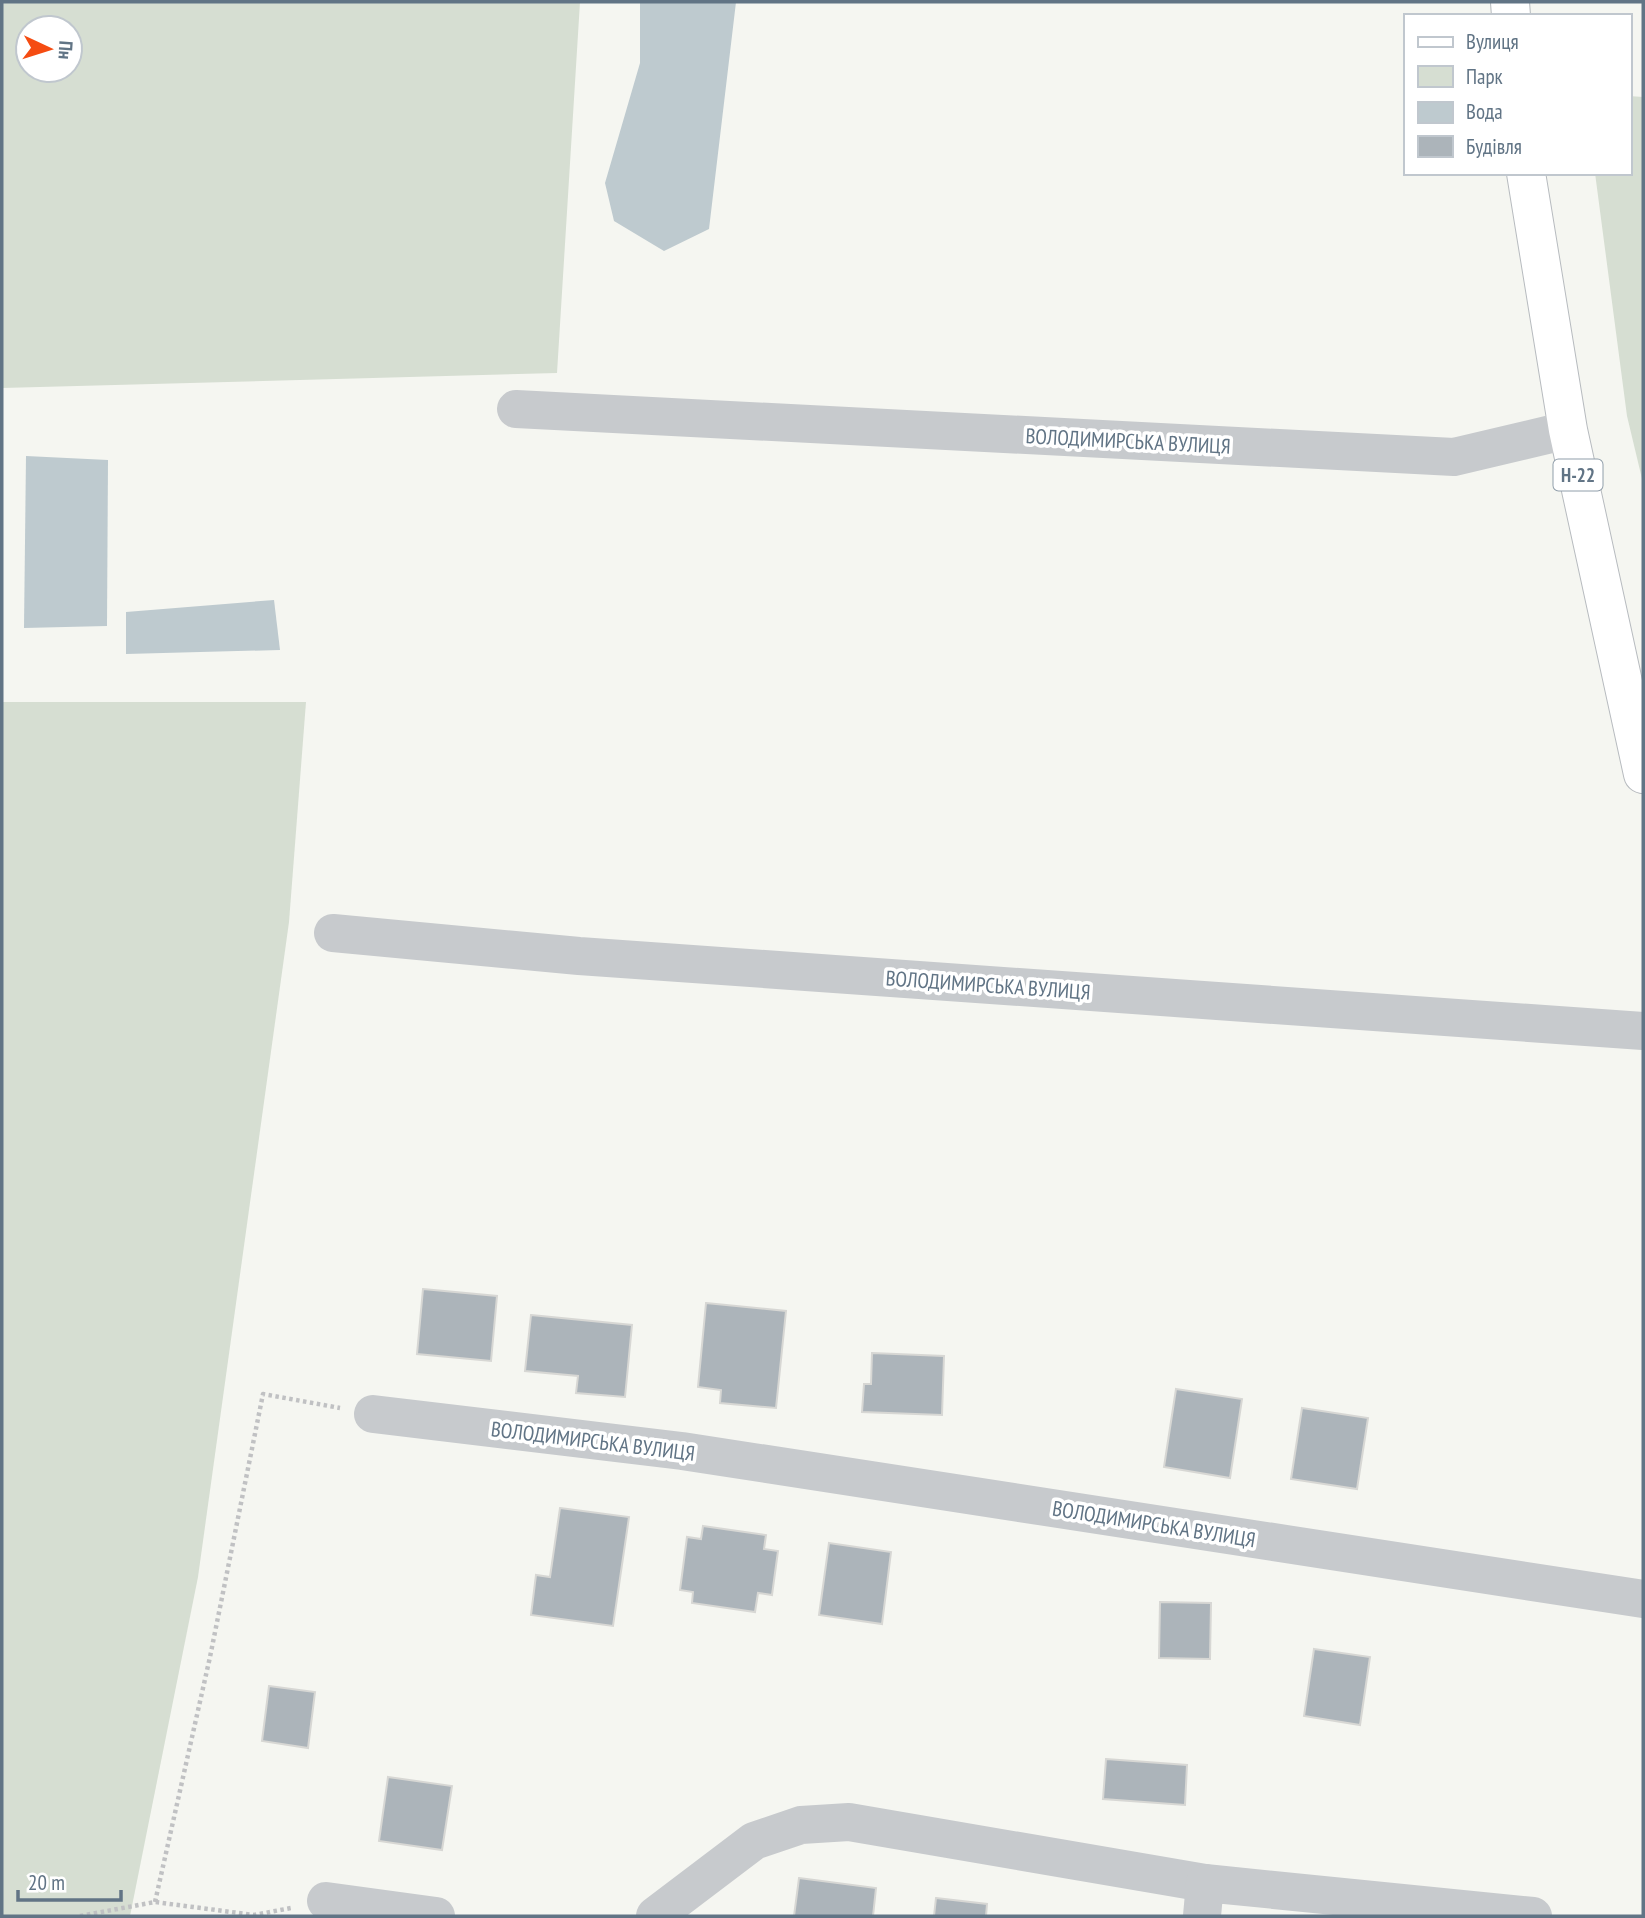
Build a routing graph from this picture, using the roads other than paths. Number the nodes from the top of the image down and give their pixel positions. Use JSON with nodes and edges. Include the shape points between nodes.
{"nodes":[{"id":1,"x":1526,"y":175,"type":"edge"},
{"id":2,"x":516,"y":409,"type":"dead end"},
{"id":3,"x":1568,"y":430,"type":"junction"},
{"id":4,"x":1643,"y":774,"type":"edge"},
{"id":5,"x":333,"y":933,"type":"dead end"},
{"id":6,"x":1643,"y":1031,"type":"edge"},
{"id":7,"x":373,"y":1414,"type":"road end"},
{"id":8,"x":1643,"y":1599,"type":"edge"},
{"id":9,"x":1204,"y":1899,"type":"edge"},
{"id":10,"x":326,"y":1901,"type":"road end"},
{"id":11,"x":436,"y":1916,"type":"edge"},
{"id":12,"x":655,"y":1916,"type":"edge"},
{"id":13,"x":1534,"y":1916,"type":"edge"}],
"edges":[{"from":1,"to":3,"type":"main road","number":"Н-22"},
{"from":2,"to":3,"type":"street","name":"ВОЛОДИМИРСЬКА ВУЛИЦЯ","via":[[1454,457]]},
{"from":3,"to":4,"type":"main road","number":"Н-22"},
{"from":5,"to":6,"type":"street","name":"ВОЛОДИМИРСЬКА ВУЛИЦЯ","via":[[579,956]]},
{"from":7,"to":8,"type":"street","name":"ВОЛОДИМИРСЬКА ВУЛИЦЯ","via":[[682,1451]]},
{"from":9,"to":12,"type":"street","via":[[849,1822],[801,1825],[754,1841]]},
{"from":9,"to":13,"type":"street"},
{"from":10,"to":11,"type":"street"}]}
